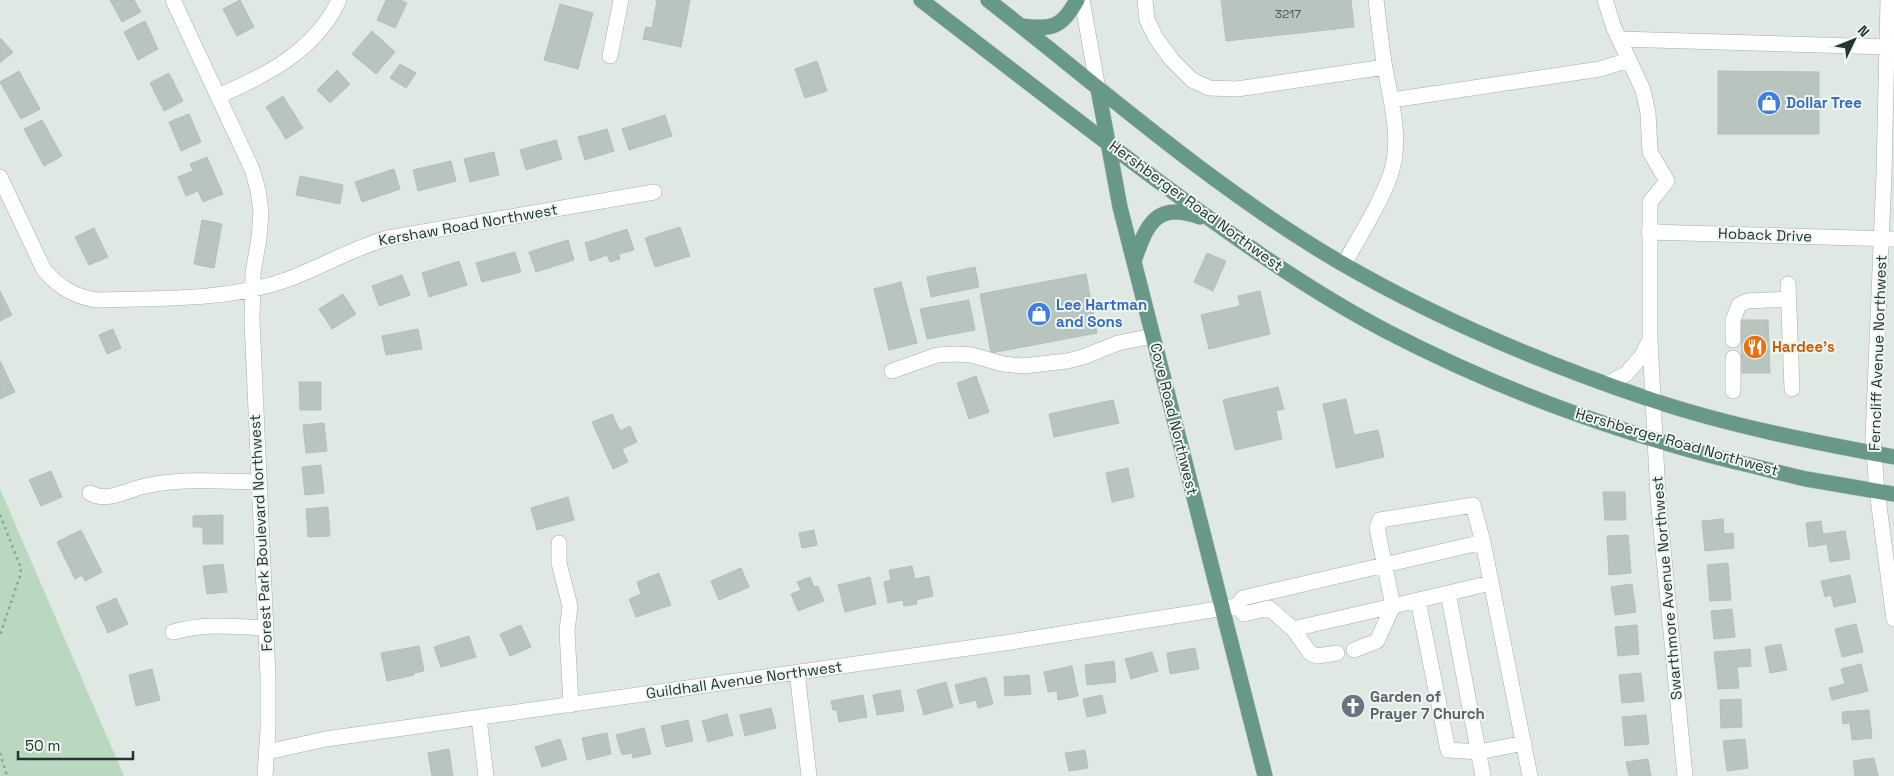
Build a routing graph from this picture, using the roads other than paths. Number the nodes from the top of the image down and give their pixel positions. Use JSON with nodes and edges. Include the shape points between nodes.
{"nodes":[{"id":1,"x":173,"y":0,"type":"edge"},
{"id":2,"x":339,"y":0,"type":"edge"},
{"id":3,"x":621,"y":0,"type":"edge"},
{"id":4,"x":921,"y":0,"type":"edge"},
{"id":5,"x":988,"y":0,"type":"edge"},
{"id":6,"x":1077,"y":0,"type":"edge"},
{"id":7,"x":1082,"y":0,"type":"edge"},
{"id":8,"x":1145,"y":0,"type":"edge"},
{"id":9,"x":1376,"y":0,"type":"edge"},
{"id":10,"x":1605,"y":0,"type":"edge"},
{"id":11,"x":1888,"y":0,"type":"edge"},
{"id":12,"x":1020,"y":25,"type":"junction"},
{"id":13,"x":1619,"y":39,"type":"junction"},
{"id":14,"x":1887,"y":47,"type":"junction"},
{"id":15,"x":610,"y":56,"type":"dead end"},
{"id":16,"x":1629,"y":60,"type":"junction"},
{"id":17,"x":1385,"y":67,"type":"junction"},
{"id":18,"x":1098,"y":89,"type":"junction"},
{"id":19,"x":218,"y":96,"type":"junction"},
{"id":20,"x":1392,"y":100,"type":"junction"},
{"id":21,"x":1108,"y":144,"type":"junction"},
{"id":22,"x":0,"y":177,"type":"edge"},
{"id":23,"x":654,"y":192,"type":"dead end"},
{"id":24,"x":1213,"y":222,"type":"junction"},
{"id":25,"x":1649,"y":232,"type":"junction"},
{"id":26,"x":1888,"y":239,"type":"edge"},
{"id":27,"x":1134,"y":261,"type":"junction"},
{"id":28,"x":1344,"y":264,"type":"junction"},
{"id":29,"x":1788,"y":284,"type":"dead end"},
{"id":30,"x":252,"y":289,"type":"junction"},
{"id":31,"x":1788,"y":300,"type":"junction"},
{"id":32,"x":1153,"y":336,"type":"junction"},
{"id":33,"x":1650,"y":340,"type":"junction"},
{"id":34,"x":1733,"y":340,"type":"dead end"},
{"id":35,"x":1733,"y":358,"type":"dead end"},
{"id":36,"x":892,"y":371,"type":"dead end"},
{"id":37,"x":1607,"y":384,"type":"junction"},
{"id":38,"x":1792,"y":389,"type":"dead end"},
{"id":39,"x":1733,"y":391,"type":"dead end"},
{"id":40,"x":1653,"y":401,"type":"junction"},
{"id":41,"x":1655,"y":440,"type":"junction"},
{"id":42,"x":1874,"y":454,"type":"junction"},
{"id":43,"x":1894,"y":457,"type":"edge"},
{"id":44,"x":259,"y":482,"type":"junction"},
{"id":45,"x":1877,"y":491,"type":"junction"},
{"id":46,"x":90,"y":493,"type":"dead end"},
{"id":47,"x":1894,"y":494,"type":"edge"},
{"id":48,"x":1483,"y":542,"type":"junction"},
{"id":49,"x":559,"y":543,"type":"dead end"},
{"id":50,"x":1385,"y":564,"type":"junction"},
{"id":51,"x":1492,"y":583,"type":"junction"},
{"id":52,"x":1448,"y":593,"type":"junction"},
{"id":53,"x":1418,"y":600,"type":"junction"},
{"id":54,"x":1393,"y":606,"type":"junction"},
{"id":55,"x":1229,"y":607,"type":"junction"},
{"id":56,"x":1894,"y":619,"type":"edge"},
{"id":57,"x":266,"y":628,"type":"junction"},
{"id":58,"x":1293,"y":628,"type":"junction"},
{"id":59,"x":173,"y":632,"type":"dead end"},
{"id":60,"x":1354,"y":650,"type":"dead end"},
{"id":61,"x":1336,"y":653,"type":"dead end"},
{"id":62,"x":796,"y":672,"type":"junction"},
{"id":63,"x":571,"y":705,"type":"junction"},
{"id":64,"x":479,"y":718,"type":"junction"},
{"id":65,"x":1524,"y":744,"type":"junction"},
{"id":66,"x":267,"y":752,"type":"junction"},
{"id":67,"x":1479,"y":752,"type":"junction"},
{"id":68,"x":266,"y":776,"type":"edge"},
{"id":69,"x":486,"y":776,"type":"edge"},
{"id":70,"x":809,"y":776,"type":"edge"},
{"id":71,"x":1265,"y":776,"type":"edge"},
{"id":72,"x":1483,"y":776,"type":"edge"},
{"id":73,"x":1530,"y":776,"type":"edge"},
{"id":74,"x":1685,"y":776,"type":"edge"}],
"edges":[{"from":1,"to":19,"type":"street","name":"Forest Park Boulevard Northwest"},
{"from":2,"to":19,"type":"street","via":[[322,27],[283,64]]},
{"from":3,"to":15,"type":"street"},
{"from":4,"to":21,"type":"main road","name":"Hershberger Road Northwest"},
{"from":5,"to":12,"type":"main road"},
{"from":6,"to":12,"type":"main road","via":[[1066,18],[1055,26]]},
{"from":7,"to":18,"type":"street","name":"Cove Road Northwest"},
{"from":8,"to":17,"type":"street","via":[[1147,20],[1156,38],[1192,80],[1209,88],[1236,89]]},
{"from":9,"to":17,"type":"street"},
{"from":10,"to":13,"type":"street"},
{"from":11,"to":14,"type":"street","name":"Ferncliff Avenue Northwest"},
{"from":12,"to":18,"type":"main road"},
{"from":13,"to":14,"type":"street"},
{"from":13,"to":16,"type":"street"},
{"from":14,"to":26,"type":"street","name":"Ferncliff Avenue Northwest"},
{"from":16,"to":20,"type":"street","via":[[1600,69]]},
{"from":16,"to":25,"type":"street","name":"Swarthmore Avenue Northwest","via":[[1643,90],[1650,152],[1667,181],[1650,202]]},
{"from":17,"to":20,"type":"street"},
{"from":18,"to":21,"type":"main road","name":"Cove Road Northwest"},
{"from":18,"to":28,"type":"main road","via":[[1203,170]]},
{"from":19,"to":30,"type":"street","name":"Forest Park Boulevard Northwest","via":[[252,169],[258,190],[261,212]]},
{"from":20,"to":28,"type":"street","via":[[1396,147],[1391,172]]},
{"from":21,"to":24,"type":"main road","name":"Hershberger Road Northwest"},
{"from":21,"to":27,"type":"main road","name":"Cove Road Northwest"},
{"from":22,"to":30,"type":"street","name":"Kershaw Road Northwest","via":[[44,270],[54,282],[81,298],[225,295]]},
{"from":23,"to":30,"type":"street","name":"Kershaw Road Northwest","via":[[388,238],[366,244],[289,279]]},
{"from":24,"to":27,"type":"main road","via":[[1188,213],[1165,213],[1149,224],[1143,233]]},
{"from":24,"to":41,"type":"main road","name":"Hershberger Road Northwest","via":[[1278,266],[1386,331],[1538,400]]},
{"from":25,"to":26,"type":"street","name":"Hoback Drive"},
{"from":25,"to":33,"type":"street","name":"Swarthmore Avenue Northwest"},
{"from":26,"to":42,"type":"street","name":"Ferncliff Avenue Northwest"},
{"from":27,"to":32,"type":"main road","name":"Cove Road Northwest"},
{"from":28,"to":37,"type":"main road","via":[[1479,335]]},
{"from":29,"to":31,"type":"street"},
{"from":30,"to":44,"type":"street","name":"Forest Park Boulevard Northwest"},
{"from":31,"to":34,"type":"street","via":[[1747,301],[1739,305],[1733,320]]},
{"from":31,"to":38,"type":"street"},
{"from":32,"to":36,"type":"street","via":[[1118,342],[1067,361],[1023,366],[972,356],[937,355]]},
{"from":32,"to":55,"type":"main road","name":"Cove Road Northwest"},
{"from":33,"to":37,"type":"street","via":[[1626,374]]},
{"from":33,"to":40,"type":"street","name":"Swarthmore Avenue Northwest"},
{"from":35,"to":39,"type":"street"},
{"from":37,"to":40,"type":"main road"},
{"from":40,"to":41,"type":"street","name":"Swarthmore Avenue Northwest"},
{"from":40,"to":42,"type":"main road"},
{"from":41,"to":45,"type":"main road","name":"Hershberger Road Northwest","via":[[1804,478]]},
{"from":41,"to":74,"type":"street","name":"Swarthmore Avenue Northwest"},
{"from":42,"to":43,"type":"main road"},
{"from":42,"to":45,"type":"street","name":"Ferncliff Avenue Northwest"},
{"from":44,"to":46,"type":"street","via":[[193,480],[132,488],[105,498]]},
{"from":44,"to":57,"type":"street","name":"Forest Park Boulevard Northwest"},
{"from":45,"to":47,"type":"main road","name":"Hershberger Road Northwest"},
{"from":45,"to":56,"type":"street","name":"Ferncliff Avenue Northwest"},
{"from":48,"to":50,"type":"street"},
{"from":48,"to":50,"type":"street","via":[[1473,505],[1380,520],[1377,528]]},
{"from":48,"to":51,"type":"street"},
{"from":49,"to":63,"type":"street","via":[[559,563],[570,606],[567,631]]},
{"from":50,"to":54,"type":"street"},
{"from":50,"to":55,"type":"street","via":[[1243,598]]},
{"from":51,"to":52,"type":"street"},
{"from":51,"to":65,"type":"street"},
{"from":52,"to":53,"type":"street"},
{"from":52,"to":67,"type":"street"},
{"from":53,"to":54,"type":"street"},
{"from":53,"to":67,"type":"street","via":[[1448,750]]},
{"from":54,"to":58,"type":"street"},
{"from":54,"to":60,"type":"street","via":[[1376,641]]},
{"from":55,"to":58,"type":"street","via":[[1244,614],[1269,608]]},
{"from":55,"to":62,"type":"street","name":"Guildhall Avenue Northwest","via":[[1140,623]]},
{"from":55,"to":71,"type":"main road","name":"Cove Road Northwest"},
{"from":57,"to":59,"type":"street","via":[[191,627]]},
{"from":57,"to":66,"type":"street","name":"Forest Park Boulevard Northwest"},
{"from":58,"to":61,"type":"street","via":[[1310,653],[1317,656]]},
{"from":62,"to":63,"type":"street","name":"Guildhall Avenue Northwest"},
{"from":62,"to":70,"type":"street"},
{"from":63,"to":64,"type":"street","name":"Guildhall Avenue Northwest"},
{"from":64,"to":66,"type":"street","name":"Guildhall Avenue Northwest","via":[[326,739]]},
{"from":64,"to":69,"type":"street"},
{"from":65,"to":67,"type":"street"},
{"from":65,"to":73,"type":"street"},
{"from":66,"to":68,"type":"street","name":"Forest Park Boulevard Northwest"},
{"from":67,"to":72,"type":"street"}]}
